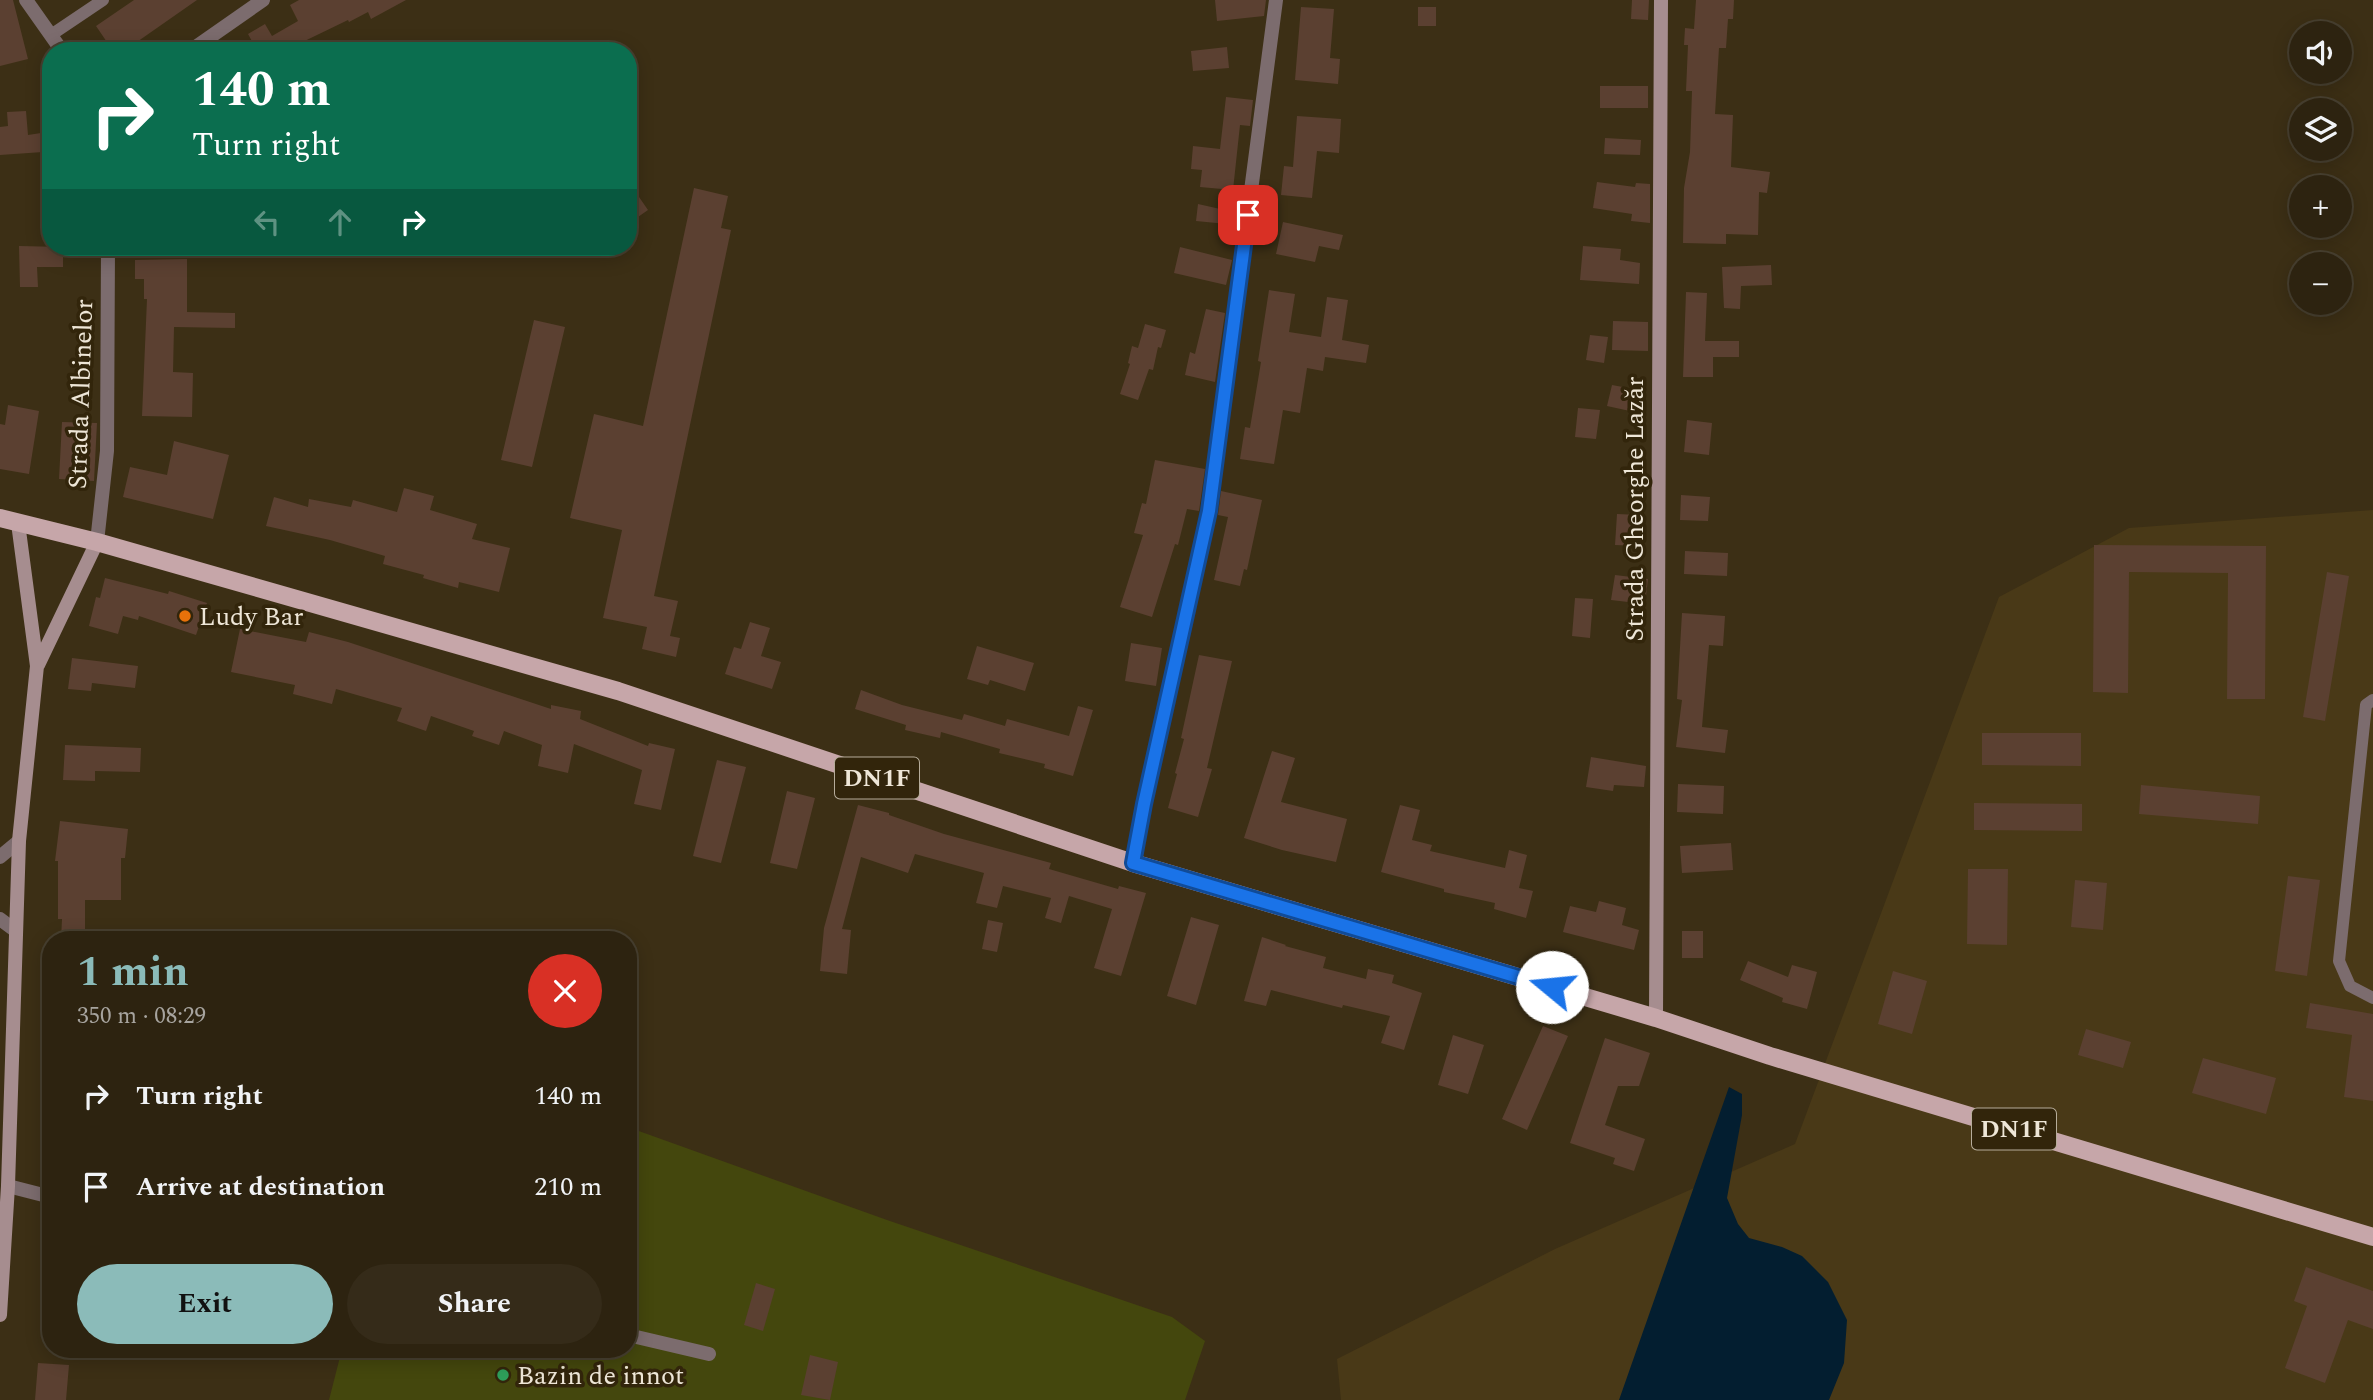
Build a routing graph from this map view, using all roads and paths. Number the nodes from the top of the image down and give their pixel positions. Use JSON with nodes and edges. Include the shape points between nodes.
{"nodes":[{"id":1,"x":26,"y":0,"type":"edge"},
{"id":2,"x":103,"y":0,"type":"edge"},
{"id":3,"x":263,"y":0,"type":"edge"},
{"id":4,"x":1276,"y":0,"type":"edge"},
{"id":5,"x":1661,"y":0,"type":"edge"},
{"id":6,"x":51,"y":35,"type":"junction"},
{"id":7,"x":56,"y":42,"type":"edge"},
{"id":8,"x":203,"y":42,"type":"edge"},
{"id":9,"x":108,"y":256,"type":"edge"},
{"id":10,"x":0,"y":519,"type":"edge"},
{"id":11,"x":18,"y":523,"type":"junction"},
{"id":12,"x":97,"y":542,"type":"junction"},
{"id":13,"x":37,"y":666,"type":"junction"},
{"id":14,"x":2373,"y":699,"type":"edge"},
{"id":15,"x":19,"y":841,"type":"junction"},
{"id":16,"x":0,"y":857,"type":"edge"},
{"id":17,"x":1133,"y":863,"type":"junction"},
{"id":18,"x":0,"y":919,"type":"edge"},
{"id":19,"x":16,"y":932,"type":"junction"},
{"id":20,"x":2373,"y":998,"type":"edge"},
{"id":21,"x":1656,"y":1018,"type":"junction"},
{"id":22,"x":8,"y":1186,"type":"junction"},
{"id":23,"x":42,"y":1195,"type":"edge"},
{"id":24,"x":2373,"y":1237,"type":"edge"},
{"id":25,"x":0,"y":1315,"type":"edge"},
{"id":26,"x":637,"y":1337,"type":"edge"},
{"id":27,"x":709,"y":1354,"type":"dead end"}],
"edges":[{"from":1,"to":6,"type":"street"},
{"from":2,"to":6,"type":"lane"},
{"from":3,"to":8,"type":"street"},
{"from":4,"to":17,"type":"street","via":[[1209,511]]},
{"from":5,"to":21,"type":"main road","name":"Strada Gheorghe Lazăr"},
{"from":6,"to":7,"type":"street"},
{"from":9,"to":12,"type":"street","name":"Strada Albinelor","via":[[107,450]]},
{"from":10,"to":11,"type":"main road","number":"DN1F"},
{"from":11,"to":12,"type":"main road","number":"DN1F"},
{"from":11,"to":13,"type":"main road"},
{"from":12,"to":13,"type":"main road"},
{"from":12,"to":17,"type":"main road","number":"DN1F","via":[[618,691]]},
{"from":13,"to":15,"type":"main road"},
{"from":14,"to":20,"type":"lane","via":[[2366,705],[2339,961],[2350,986]]},
{"from":15,"to":16,"type":"street"},
{"from":15,"to":19,"type":"main road"},
{"from":17,"to":21,"type":"main road","number":"DN1F"},
{"from":18,"to":19,"type":"street"},
{"from":19,"to":22,"type":"main road"},
{"from":21,"to":24,"type":"main road","number":"DN1F"},
{"from":22,"to":23,"type":"street"},
{"from":22,"to":25,"type":"main road"},
{"from":26,"to":27,"type":"street"}]}
